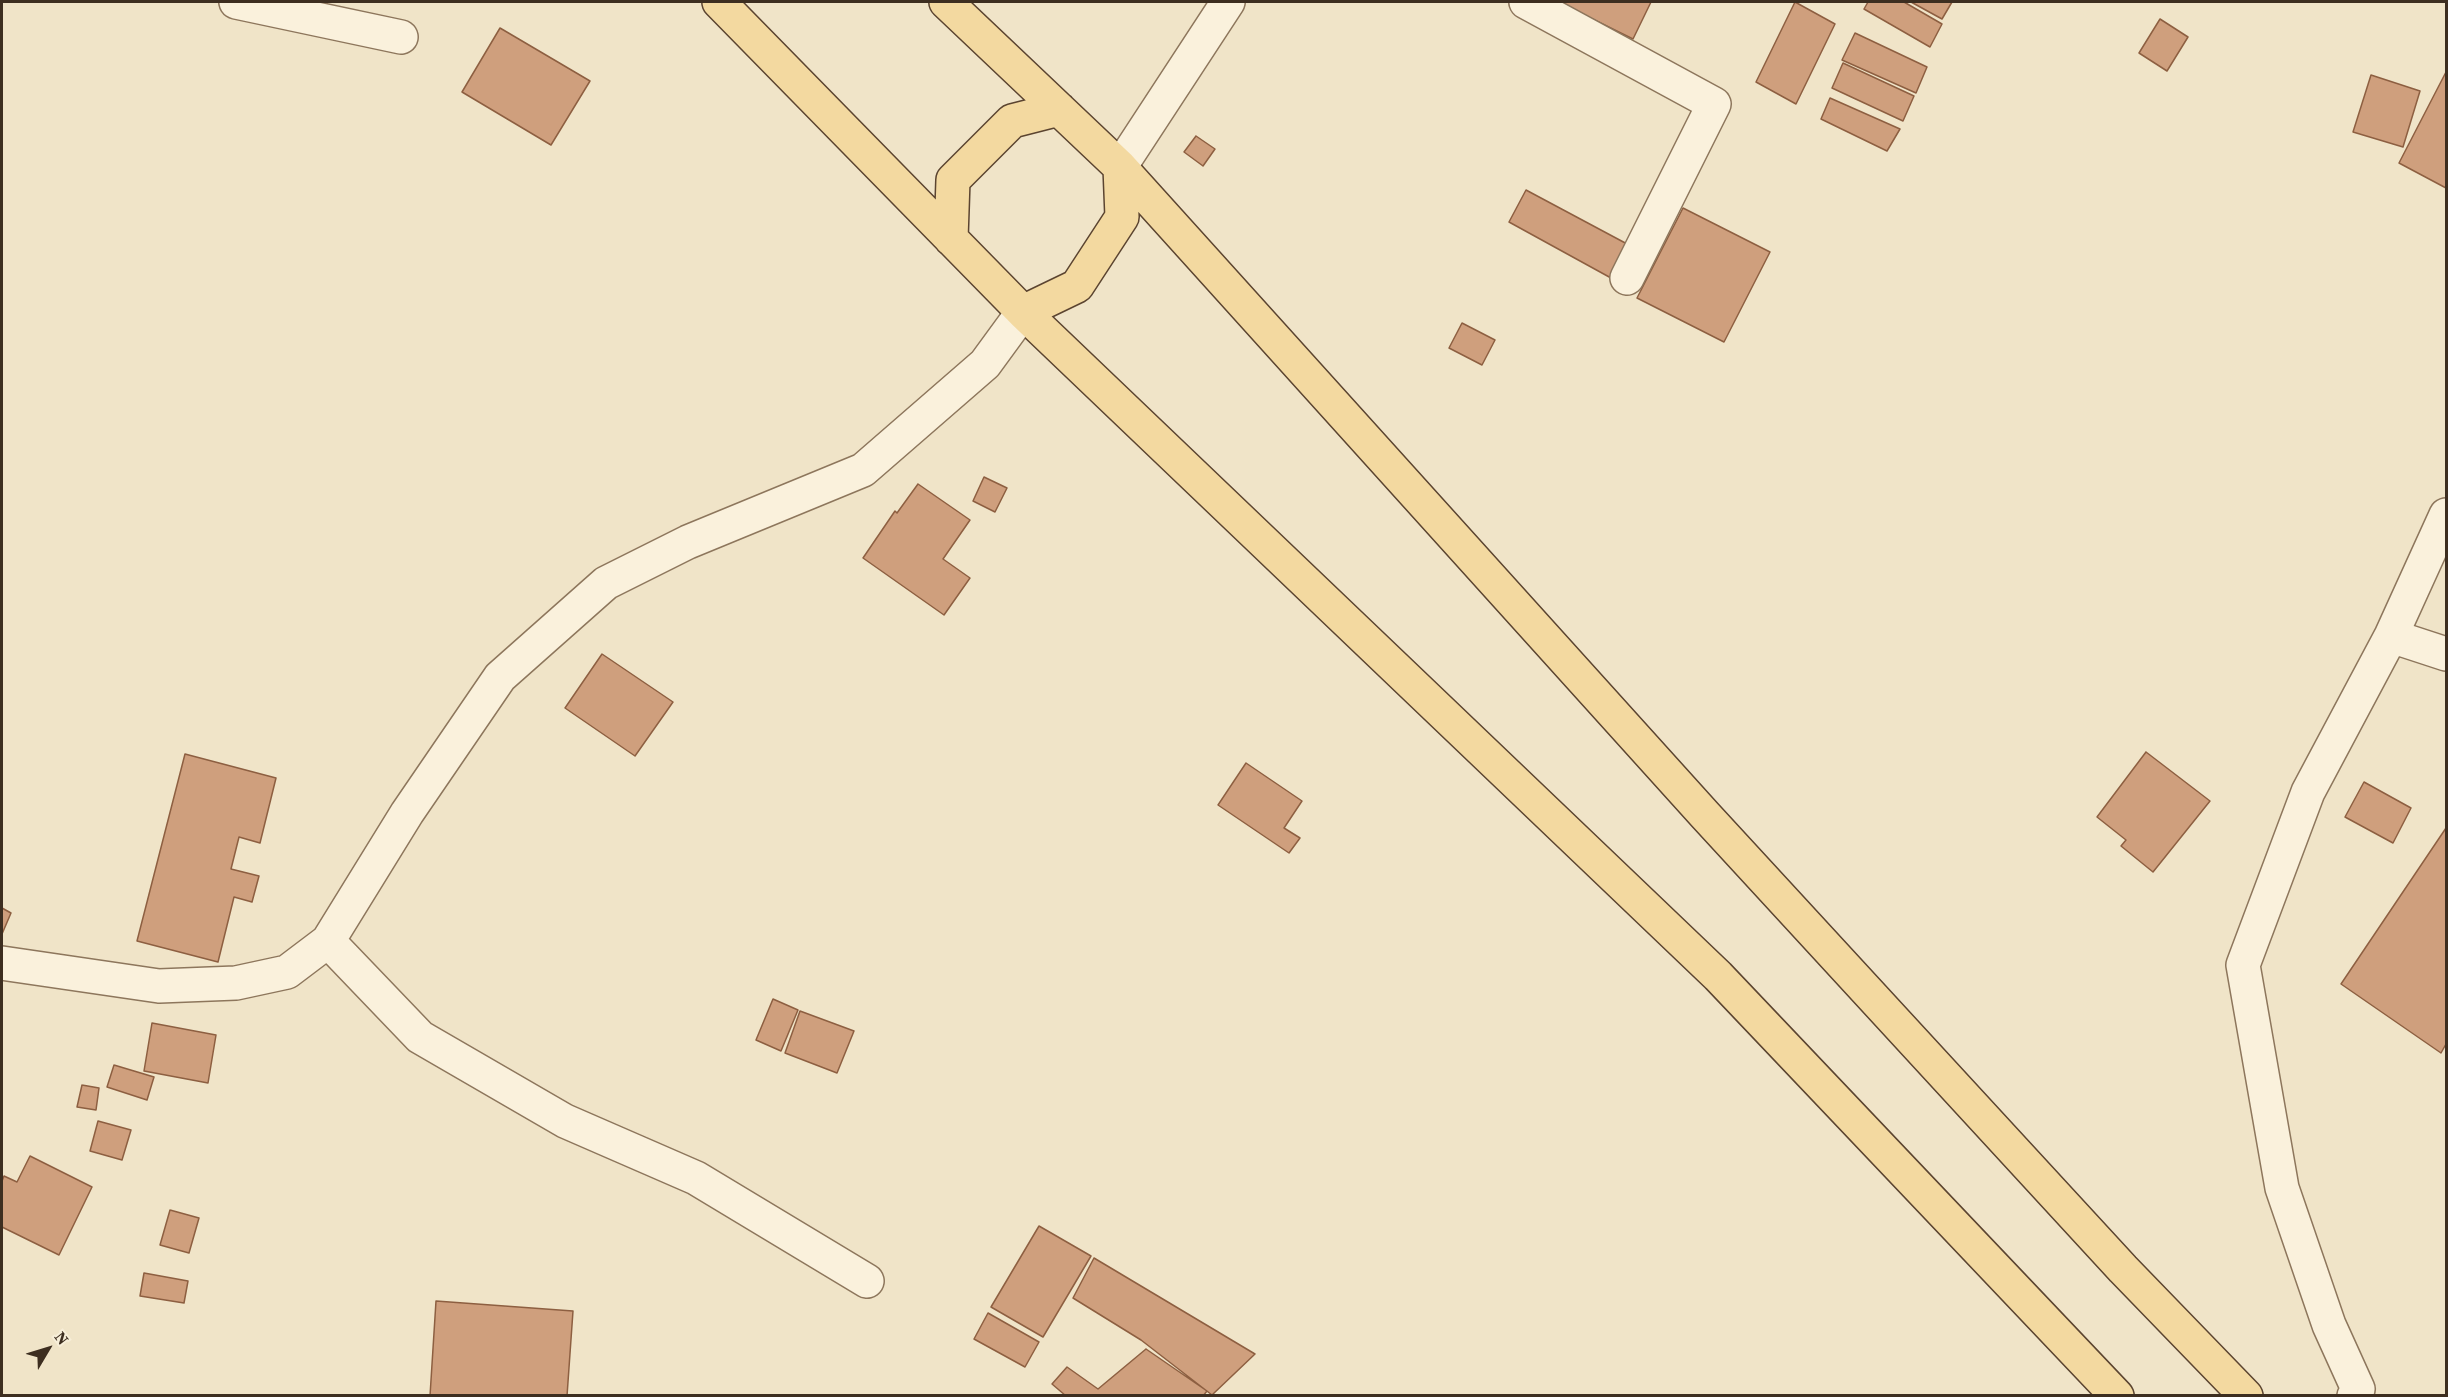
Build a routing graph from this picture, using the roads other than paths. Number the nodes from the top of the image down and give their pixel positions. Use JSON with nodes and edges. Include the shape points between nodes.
{"nodes":[{"id":1,"x":236,"y":2,"type":"edge"},
{"id":2,"x":719,"y":2,"type":"edge"},
{"id":3,"x":946,"y":2,"type":"edge"},
{"id":4,"x":1228,"y":2,"type":"edge"},
{"id":5,"x":1526,"y":2,"type":"edge"},
{"id":6,"x":401,"y":37,"type":"dead end"},
{"id":7,"x":1059,"y":109,"type":"junction"},
{"id":8,"x":1120,"y":167,"type":"junction"},
{"id":9,"x":951,"y":239,"type":"junction"},
{"id":10,"x":1627,"y":278,"type":"dead end"},
{"id":11,"x":1023,"y":312,"type":"junction"},
{"id":12,"x":2446,"y":514,"type":"edge"},
{"id":13,"x":2391,"y":636,"type":"junction"},
{"id":14,"x":2446,"y":654,"type":"edge"},
{"id":15,"x":328,"y":941,"type":"junction"},
{"id":16,"x":2,"y":963,"type":"edge"},
{"id":17,"x":867,"y":1281,"type":"dead end"},
{"id":18,"x":2362,"y":1393,"type":"edge"},
{"id":19,"x":2117,"y":1395,"type":"edge"},
{"id":20,"x":2246,"y":1395,"type":"edge"}],
"edges":[{"from":1,"to":6,"type":"street"},
{"from":2,"to":9,"type":"main road"},
{"from":3,"to":7,"type":"main road"},
{"from":4,"to":8,"type":"street"},
{"from":5,"to":10,"type":"street","via":[[1714,104]]},
{"from":7,"to":8,"type":"main road"},
{"from":7,"to":9,"type":"main road","via":[[1012,121],[953,180]]},
{"from":8,"to":11,"type":"main road","via":[[1122,217],[1077,286]]},
{"from":8,"to":20,"type":"main road","via":[[1721,832],[2122,1269]]},
{"from":9,"to":11,"type":"main road"},
{"from":11,"to":15,"type":"street","via":[[985,364],[863,470],[688,542],[606,583],[500,677],[407,813]]},
{"from":11,"to":19,"type":"main road","via":[[1718,976]]},
{"from":12,"to":13,"type":"street"},
{"from":13,"to":14,"type":"street"},
{"from":13,"to":18,"type":"street","via":[[2308,792],[2243,966],[2282,1188],[2329,1325]]},
{"from":15,"to":16,"type":"street","via":[[287,972],[236,983],[159,986]]},
{"from":15,"to":17,"type":"street","via":[[420,1036],[565,1121],[696,1178]]}]}
